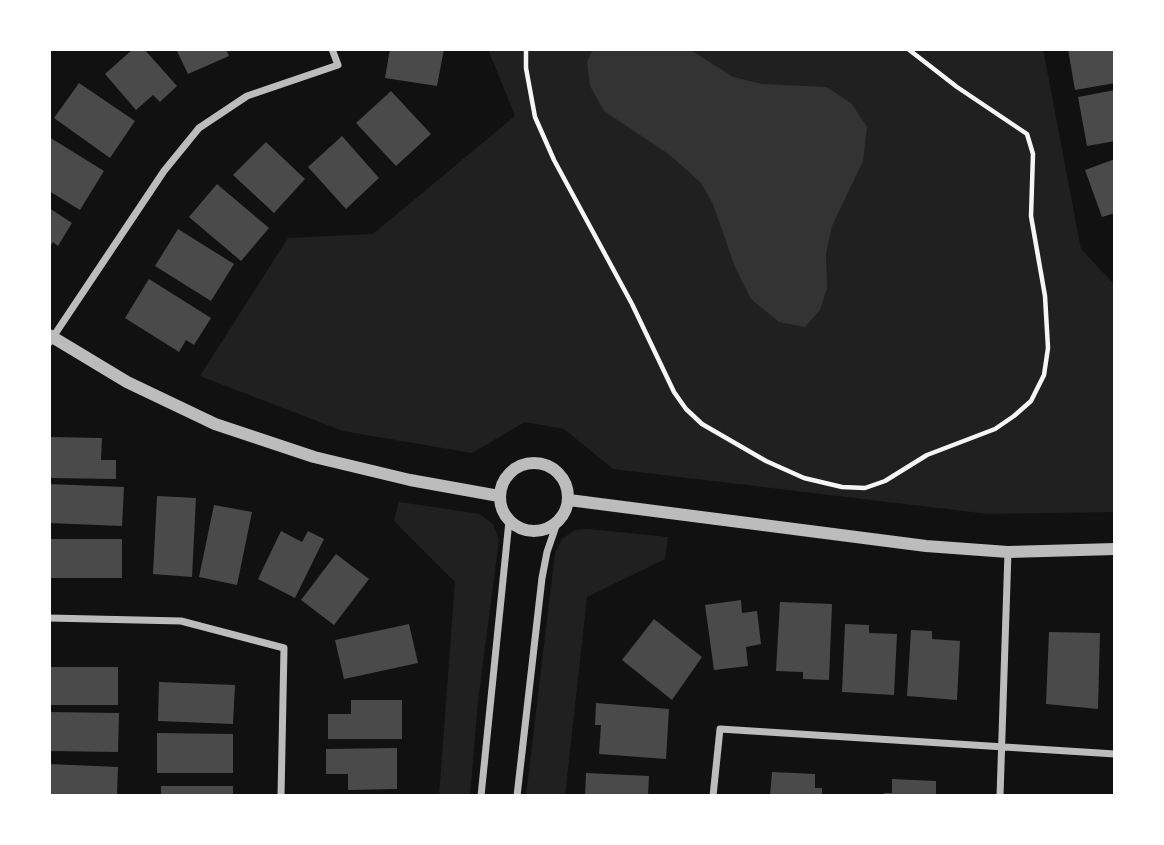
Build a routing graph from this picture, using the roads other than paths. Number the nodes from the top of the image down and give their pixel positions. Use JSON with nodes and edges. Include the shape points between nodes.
{"nodes":[{"id":1,"x":332,"y":49,"type":"edge"},
{"id":2,"x":50,"y":339,"type":"edge"},
{"id":3,"x":499,"y":496,"type":"junction"},
{"id":4,"x":569,"y":499,"type":"junction"},
{"id":5,"x":509,"y":521,"type":"junction"},
{"id":6,"x":557,"y":523,"type":"junction"},
{"id":7,"x":1115,"y":549,"type":"edge"},
{"id":8,"x":1008,"y":552,"type":"junction"},
{"id":9,"x":49,"y":618,"type":"edge"},
{"id":10,"x":1002,"y":748,"type":"junction"},
{"id":11,"x":1115,"y":754,"type":"edge"},
{"id":12,"x":281,"y":796,"type":"edge"},
{"id":13,"x":481,"y":796,"type":"edge"},
{"id":14,"x":517,"y":796,"type":"edge"},
{"id":15,"x":713,"y":796,"type":"edge"},
{"id":16,"x":1000,"y":796,"type":"edge"}],
"edges":[{"from":1,"to":2,"type":"street","via":[[338,65],[247,96],[199,128],[164,171]]},
{"from":2,"to":3,"type":"street","via":[[215,424],[313,457]]},
{"from":3,"to":4,"type":"street","via":[[507,475],[536,463],[556,471]]},
{"from":3,"to":5,"type":"street"},
{"from":4,"to":6,"type":"street"},
{"from":4,"to":8,"type":"street","via":[[926,546]]},
{"from":5,"to":6,"type":"street","via":[[527,531]]},
{"from":5,"to":13,"type":"street"},
{"from":6,"to":14,"type":"street","via":[[542,578]]},
{"from":7,"to":8,"type":"street"},
{"from":8,"to":10,"type":"street"},
{"from":9,"to":12,"type":"street","via":[[181,621],[284,648]]},
{"from":10,"to":11,"type":"street"},
{"from":10,"to":15,"type":"street","via":[[720,729]]},
{"from":10,"to":16,"type":"street"}]}
